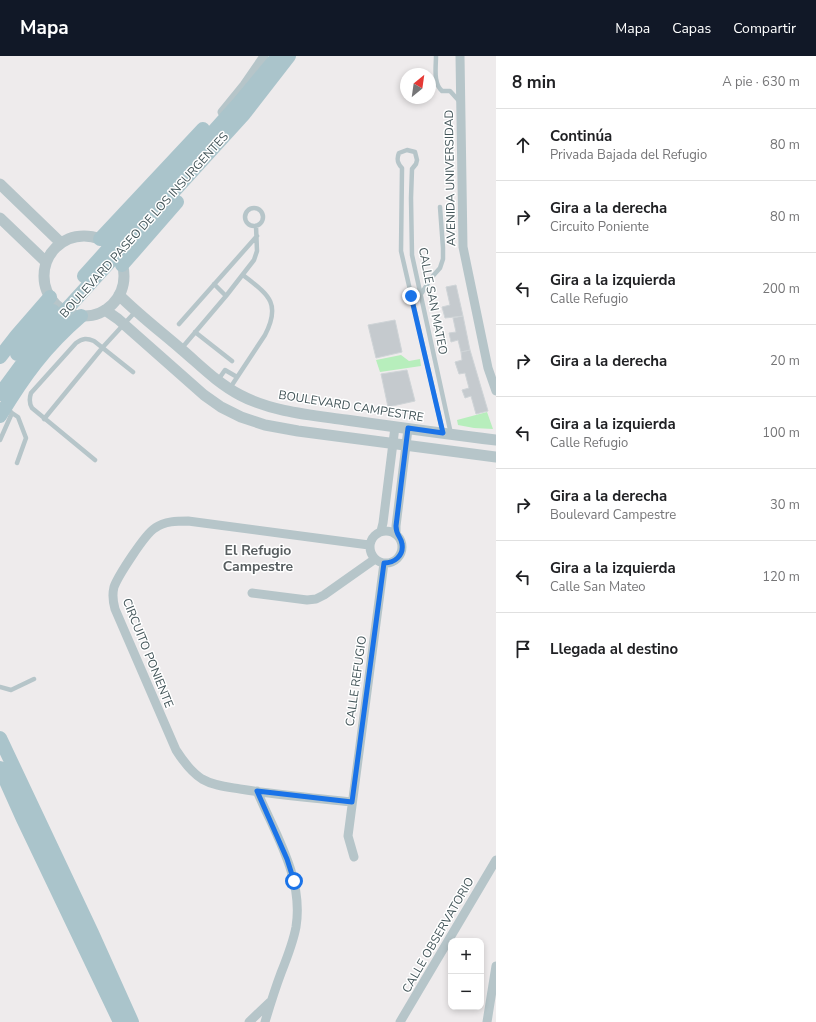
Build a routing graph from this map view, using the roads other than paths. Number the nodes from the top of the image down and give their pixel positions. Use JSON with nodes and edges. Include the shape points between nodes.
{"nodes":[{"id":1,"x":264,"y":56,"type":"edge"},
{"id":2,"x":278,"y":56,"type":"edge"},
{"id":3,"x":289,"y":56,"type":"edge"},
{"id":4,"x":436,"y":56,"type":"edge"},
{"id":5,"x":460,"y":56,"type":"edge"},
{"id":6,"x":460,"y":102,"type":"junction"},
{"id":7,"x":242,"y":108,"type":"junction"},
{"id":8,"x":222,"y":112,"type":"junction"},
{"id":9,"x":402,"y":168,"type":"junction"},
{"id":10,"x":412,"y":169,"type":"junction"},
{"id":11,"x":0,"y":184,"type":"edge"},
{"id":12,"x":440,"y":207,"type":"dead end"},
{"id":13,"x":0,"y":218,"type":"edge"},
{"id":14,"x":256,"y":226,"type":"dead end"},
{"id":15,"x":256,"y":236,"type":"junction"},
{"id":16,"x":61,"y":243,"type":"junction"},
{"id":17,"x":112,"y":251,"type":"junction"},
{"id":18,"x":46,"y":262,"type":"junction"},
{"id":19,"x":243,"y":275,"type":"junction"},
{"id":20,"x":214,"y":284,"type":"junction"},
{"id":21,"x":420,"y":294,"type":"junction"},
{"id":22,"x":119,"y":295,"type":"junction"},
{"id":23,"x":226,"y":296,"type":"junction"},
{"id":24,"x":411,"y":296,"type":"junction"},
{"id":25,"x":57,"y":305,"type":"junction"},
{"id":26,"x":105,"y":310,"type":"junction"},
{"id":27,"x":136,"y":311,"type":"junction"},
{"id":28,"x":80,"y":316,"type":"junction"},
{"id":29,"x":179,"y":324,"type":"dead end"},
{"id":30,"x":124,"y":325,"type":"junction"},
{"id":31,"x":195,"y":332,"type":"junction"},
{"id":32,"x":103,"y":347,"type":"junction"},
{"id":33,"x":181,"y":348,"type":"junction"},
{"id":34,"x":0,"y":357,"type":"edge"},
{"id":35,"x":434,"y":357,"type":"junction"},
{"id":36,"x":425,"y":359,"type":"junction"},
{"id":37,"x":232,"y":361,"type":"dead end"},
{"id":38,"x":133,"y":372,"type":"dead end"},
{"id":39,"x":0,"y":377,"type":"edge"},
{"id":40,"x":237,"y":377,"type":"junction"},
{"id":41,"x":217,"y":381,"type":"junction"},
{"id":42,"x":229,"y":389,"type":"junction"},
{"id":43,"x":496,"y":391,"type":"edge"},
{"id":44,"x":4,"y":408,"type":"edge"},
{"id":45,"x":44,"y":419,"type":"junction"},
{"id":46,"x":395,"y":427,"type":"junction"},
{"id":47,"x":408,"y":428,"type":"junction"},
{"id":48,"x":447,"y":434,"type":"junction"},
{"id":49,"x":0,"y":440,"type":"edge"},
{"id":50,"x":496,"y":440,"type":"edge"},
{"id":51,"x":393,"y":444,"type":"junction"},
{"id":52,"x":406,"y":446,"type":"junction"},
{"id":53,"x":496,"y":458,"type":"edge"},
{"id":54,"x":95,"y":460,"type":"dead end"},
{"id":55,"x":17,"y":463,"type":"dead end"},
{"id":56,"x":381,"y":531,"type":"junction"},
{"id":57,"x":396,"y":533,"type":"junction"},
{"id":58,"x":369,"y":545,"type":"junction"},
{"id":59,"x":380,"y":561,"type":"junction"},
{"id":60,"x":252,"y":593,"type":"dead end"},
{"id":61,"x":34,"y":679,"type":"dead end"},
{"id":62,"x":0,"y":687,"type":"edge"},
{"id":63,"x":0,"y":738,"type":"edge"},
{"id":64,"x":0,"y":768,"type":"edge"},
{"id":65,"x":0,"y":789,"type":"edge"},
{"id":66,"x":257,"y":791,"type":"junction"},
{"id":67,"x":352,"y":802,"type":"junction"},
{"id":68,"x":354,"y":857,"type":"dead end"},
{"id":69,"x":496,"y":860,"type":"edge"},
{"id":70,"x":496,"y":966,"type":"edge"},
{"id":71,"x":494,"y":991,"type":"edge"},
{"id":72,"x":271,"y":1001,"type":"junction"},
{"id":73,"x":110,"y":1022,"type":"edge"},
{"id":74,"x":120,"y":1022,"type":"edge"},
{"id":75,"x":132,"y":1022,"type":"edge"},
{"id":76,"x":249,"y":1022,"type":"edge"},
{"id":77,"x":265,"y":1022,"type":"edge"},
{"id":78,"x":400,"y":1022,"type":"edge"},
{"id":79,"x":487,"y":1022,"type":"edge"}],
"edges":[{"from":1,"to":8,"type":"street"},
{"from":2,"to":7,"type":"main road","name":"BOULEVARD PASEO DE LOS INSURGENTES"},
{"from":3,"to":7,"type":"main road","name":"BOULEVARD PASEO DE LOS INSURGENTES"},
{"from":4,"to":6,"type":"lane","via":[[438,87],[442,91],[450,91]]},
{"from":5,"to":6,"type":"street","name":"AVENIDA UNIVERSIDAD"},
{"from":6,"to":43,"type":"street","name":"AVENIDA UNIVERSIDAD","via":[[463,247],[488,368]]},
{"from":7,"to":8,"type":"main road"},
{"from":7,"to":17,"type":"main road","name":"BOULEVARD PASEO DE LOS INSURGENTES"},
{"from":7,"to":17,"type":"main road","via":[[240,125],[227,144]]},
{"from":8,"to":17,"type":"main road","via":[[205,127]]},
{"from":9,"to":10,"type":"lane"},
{"from":9,"to":10,"type":"lane","name":"CALLE SAN MATEO","via":[[398,156],[407,150],[417,156]]},
{"from":9,"to":24,"type":"lane","name":"CALLE SAN MATEO","via":[[402,251]]},
{"from":10,"to":21,"type":"lane","name":"CALLE SAN MATEO","via":[[411,243]]},
{"from":11,"to":16,"type":"street"},
{"from":12,"to":21,"type":"lane","via":[[443,259],[440,268]]},
{"from":13,"to":18,"type":"street"},
{"from":14,"to":15,"type":"lane"},
{"from":15,"to":19,"type":"lane","via":[[256,255]]},
{"from":15,"to":20,"type":"lane"},
{"from":16,"to":17,"type":"street","via":[[87,236]]},
{"from":16,"to":18,"type":"street","via":[[52,251]]},
{"from":17,"to":22,"type":"street","via":[[124,283]]},
{"from":17,"to":25,"type":"main road","name":"BOULEVARD PASEO DE LOS INSURGENTES"},
{"from":18,"to":25,"type":"street","via":[[44,280]]},
{"from":19,"to":23,"type":"lane"},
{"from":19,"to":40,"type":"lane","via":[[268,297],[273,314],[265,335]]},
{"from":20,"to":23,"type":"lane"},
{"from":20,"to":29,"type":"lane"},
{"from":21,"to":24,"type":"lane"},
{"from":21,"to":35,"type":"lane","name":"CALLE SAN MATEO"},
{"from":22,"to":26,"type":"street"},
{"from":22,"to":27,"type":"street","name":"BOULEVARD CAMPESTRE"},
{"from":23,"to":31,"type":"lane"},
{"from":24,"to":36,"type":"lane","name":"CALLE SAN MATEO"},
{"from":25,"to":28,"type":"street"},
{"from":25,"to":34,"type":"main road","via":[[24,326]]},
{"from":25,"to":39,"type":"main road","name":"BOULEVARD PASEO DE LOS INSURGENTES"},
{"from":25,"to":44,"type":"main road","name":"BOULEVARD PASEO DE LOS INSURGENTES"},
{"from":26,"to":28,"type":"street","via":[[93,315]]},
{"from":26,"to":30,"type":"street"},
{"from":27,"to":30,"type":"lane"},
{"from":27,"to":33,"type":"street","name":"BOULEVARD CAMPESTRE"},
{"from":28,"to":44,"type":"main road","via":[[50,344]]},
{"from":30,"to":32,"type":"lane"},
{"from":30,"to":51,"type":"street","via":[[204,395],[241,417],[265,425],[298,431]]},
{"from":31,"to":33,"type":"lane"},
{"from":31,"to":37,"type":"lane"},
{"from":32,"to":38,"type":"lane"},
{"from":32,"to":45,"type":"lane"},
{"from":32,"to":45,"type":"lane","via":[[88,338],[81,339],[31,393],[29,404]]},
{"from":33,"to":41,"type":"street","name":"BOULEVARD CAMPESTRE"},
{"from":35,"to":36,"type":"lane"},
{"from":35,"to":48,"type":"lane","name":"CALLE SAN MATEO"},
{"from":36,"to":48,"type":"lane","name":"CALLE SAN MATEO"},
{"from":40,"to":41,"type":"lane","via":[[225,370]]},
{"from":40,"to":42,"type":"lane"},
{"from":41,"to":42,"type":"street","name":"BOULEVARD CAMPESTRE"},
{"from":42,"to":46,"type":"street","name":"BOULEVARD CAMPESTRE","via":[[252,400],[281,409]]},
{"from":44,"to":49,"type":"lane"},
{"from":44,"to":55,"type":"lane","via":[[18,417],[26,438]]},
{"from":45,"to":54,"type":"lane"},
{"from":46,"to":47,"type":"street","name":"BOULEVARD CAMPESTRE"},
{"from":46,"to":51,"type":"street"},
{"from":47,"to":48,"type":"street","name":"BOULEVARD CAMPESTRE"},
{"from":47,"to":52,"type":"street"},
{"from":48,"to":50,"type":"street","name":"BOULEVARD CAMPESTRE"},
{"from":51,"to":52,"type":"street"},
{"from":51,"to":56,"type":"street"},
{"from":52,"to":53,"type":"street"},
{"from":52,"to":57,"type":"street"},
{"from":56,"to":57,"type":"street","via":[[389,530]]},
{"from":56,"to":58,"type":"street","via":[[373,536]]},
{"from":57,"to":59,"type":"street","via":[[402,544],[400,556],[390,563]]},
{"from":58,"to":59,"type":"street","via":[[372,555]]},
{"from":58,"to":66,"type":"street","name":"CIRCUITO PONIENTE","via":[[172,521],[154,528],[114,587],[112,599],[115,609],[183,761],[203,780]]},
{"from":59,"to":60,"type":"street","via":[[316,599]]},
{"from":59,"to":67,"type":"street","name":"CALLE REFUGIO"},
{"from":61,"to":62,"type":"lane","via":[[11,690]]},
{"from":63,"to":75,"type":"main road"},
{"from":64,"to":74,"type":"main road"},
{"from":65,"to":73,"type":"main road"},
{"from":66,"to":67,"type":"street","name":"CIRCUITO PONIENTE"},
{"from":66,"to":72,"type":"street","via":[[287,859],[296,899],[296,928]]},
{"from":67,"to":68,"type":"street","name":"CALLE REFUGIO","via":[[348,836]]},
{"from":69,"to":78,"type":"street","name":"CALLE OBSERVATORIO"},
{"from":70,"to":71,"type":"street"},
{"from":71,"to":79,"type":"street"},
{"from":72,"to":76,"type":"street"},
{"from":72,"to":77,"type":"street"}]}
